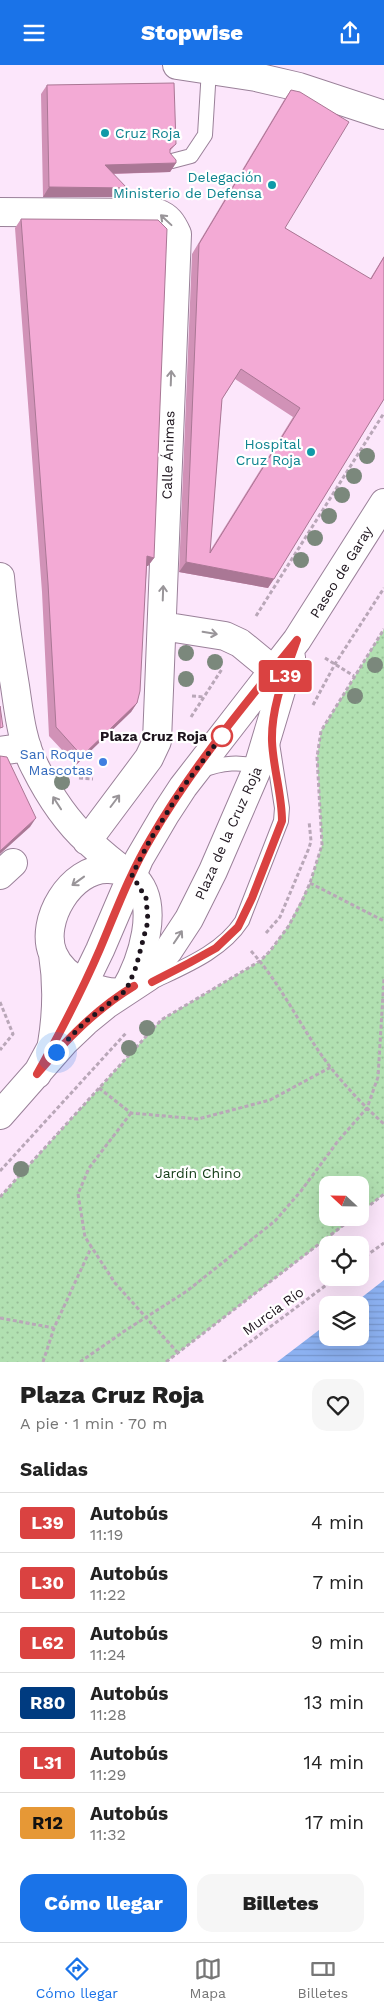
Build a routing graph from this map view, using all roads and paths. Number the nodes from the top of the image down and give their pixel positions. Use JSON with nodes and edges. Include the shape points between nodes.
{"nodes":[{"id":1,"x":177,"y":65,"type":"edge"},
{"id":2,"x":209,"y":69,"type":"junction"},
{"id":3,"x":384,"y":115,"type":"edge"},
{"id":4,"x":172,"y":161,"type":"edge"},
{"id":5,"x":0,"y":212,"type":"edge"},
{"id":6,"x":384,"y":413,"type":"edge"},
{"id":7,"x":384,"y":503,"type":"edge"},
{"id":8,"x":0,"y":577,"type":"edge"},
{"id":9,"x":162,"y":626,"type":"junction"},
{"id":10,"x":384,"y":629,"type":"edge"},
{"id":11,"x":297,"y":640,"type":"junction"},
{"id":12,"x":240,"y":643,"type":"junction"},
{"id":13,"x":273,"y":670,"type":"junction"},
{"id":14,"x":159,"y":694,"type":"junction"},
{"id":15,"x":274,"y":715,"type":"junction"},
{"id":16,"x":28,"y":747,"type":"junction"},
{"id":17,"x":0,"y":751,"type":"edge"},
{"id":18,"x":258,"y":767,"type":"junction"},
{"id":19,"x":95,"y":779,"type":"dead end"},
{"id":20,"x":188,"y":780,"type":"junction"},
{"id":21,"x":278,"y":786,"type":"junction"},
{"id":22,"x":48,"y":789,"type":"junction"},
{"id":23,"x":88,"y":841,"type":"junction"},
{"id":24,"x":128,"y":873,"type":"junction"},
{"id":25,"x":310,"y":883,"type":"junction"},
{"id":26,"x":384,"y":921,"type":"edge"},
{"id":27,"x":53,"y":954,"type":"junction"},
{"id":28,"x":260,"y":961,"type":"junction"},
{"id":29,"x":384,"y":978,"type":"edge"},
{"id":30,"x":84,"y":983,"type":"junction"},
{"id":31,"x":129,"y":989,"type":"junction"},
{"id":32,"x":0,"y":1002,"type":"edge"},
{"id":33,"x":51,"y":1049,"type":"junction"},
{"id":34,"x":0,"y":1050,"type":"edge"},
{"id":35,"x":331,"y":1067,"type":"junction"},
{"id":36,"x":37,"y":1074,"type":"junction"},
{"id":37,"x":99,"y":1088,"type":"junction"},
{"id":38,"x":367,"y":1108,"type":"junction"},
{"id":39,"x":131,"y":1113,"type":"junction"},
{"id":40,"x":0,"y":1115,"type":"edge"},
{"id":41,"x":384,"y":1124,"type":"edge"},
{"id":42,"x":384,"y":1194,"type":"edge"},
{"id":43,"x":0,"y":1197,"type":"edge"},
{"id":44,"x":369,"y":1206,"type":"edge"},
{"id":45,"x":342,"y":1226,"type":"edge"},
{"id":46,"x":384,"y":1243,"type":"edge"},
{"id":47,"x":91,"y":1247,"type":"junction"},
{"id":48,"x":369,"y":1254,"type":"edge"},
{"id":49,"x":325,"y":1286,"type":"edge"},
{"id":50,"x":147,"y":1317,"type":"junction"},
{"id":51,"x":0,"y":1318,"type":"edge"},
{"id":52,"x":54,"y":1328,"type":"junction"},
{"id":53,"x":178,"y":1353,"type":"junction"},
{"id":54,"x":43,"y":1362,"type":"edge"},
{"id":55,"x":80,"y":1362,"type":"edge"},
{"id":56,"x":166,"y":1362,"type":"edge"},
{"id":57,"x":223,"y":1362,"type":"edge"}],
"edges":[{"from":1,"to":2,"type":"street"},
{"from":2,"to":3,"type":"street","via":[[299,87]]},
{"from":2,"to":4,"type":"lane","via":[[205,135],[192,156]]},
{"from":9,"to":5,"type":"street","name":"Calle Ánimas","one_way":true,"via":[[176,234],[172,223],[165,216],[151,212]]},
{"from":6,"to":12,"type":"path"},
{"from":7,"to":11,"type":"street","name":"Paseo de Garay"},
{"from":8,"to":16,"type":"street","name":"Plaza de la Cruz Roja","via":[[20,720]]},
{"from":9,"to":12,"type":"street","one_way":true,"via":[[225,636]]},
{"from":9,"to":14,"type":"street","name":"Calle Ánimas"},
{"from":10,"to":25,"type":"path","via":[[321,731],[317,757],[322,845]]},
{"from":11,"to":13,"type":"street"},
{"from":11,"to":15,"type":"street","name":"Plaza de la Cruz Roja"},
{"from":12,"to":13,"type":"street"},
{"from":12,"to":14,"type":"path","via":[[204,697]]},
{"from":13,"to":20,"type":"street"},
{"from":23,"to":14,"type":"street","name":"Calle Ánimas","one_way":true,"via":[[152,753],[157,741]]},
{"from":15,"to":18,"type":"street","name":"Plaza de la Cruz Roja"},
{"from":15,"to":21,"type":"lane","via":[[272,741]]},
{"from":16,"to":17,"type":"street"},
{"from":16,"to":22,"type":"street","name":"Plaza de la Cruz Roja","via":[[34,766]]},
{"from":18,"to":20,"type":"lane","via":[[218,765],[198,772]]},
{"from":18,"to":21,"type":"lane","via":[[274,777]]},
{"from":31,"to":18,"type":"street","name":"Plaza de la Cruz Roja","one_way":true,"via":[[148,977],[190,919]]},
{"from":19,"to":22,"type":"path","via":[[62,777]]},
{"from":20,"to":24,"type":"street"},
{"from":21,"to":31,"type":"lane","via":[[282,808],[280,829],[238,927],[216,948],[152,982]]},
{"from":23,"to":22,"type":"street","name":"Plaza de la Cruz Roja","one_way":true,"via":[[73,826]]},
{"from":23,"to":24,"type":"street","name":"Plaza de la Cruz Roja"},
{"from":24,"to":27,"type":"street","one_way":true,"via":[[108,869],[93,873],[80,878],[66,891],[51,929]]},
{"from":24,"to":30,"type":"street"},
{"from":24,"to":31,"type":"street","name":"Plaza de la Cruz Roja","via":[[146,898],[148,921]]},
{"from":25,"to":26,"type":"path"},
{"from":25,"to":28,"type":"path","via":[[288,927]]},
{"from":27,"to":30,"type":"street","via":[[62,969]]},
{"from":27,"to":33,"type":"street","via":[[57,1007]]},
{"from":28,"to":35,"type":"path"},
{"from":28,"to":37,"type":"path","via":[[161,1020]]},
{"from":29,"to":38,"type":"path","via":[[378,1077]]},
{"from":30,"to":31,"type":"street","via":[[105,992]]},
{"from":30,"to":33,"type":"street"},
{"from":31,"to":36,"type":"street","name":"Plaza de la Cruz Roja","via":[[85,1022]]},
{"from":32,"to":34,"type":"path","via":[[13,1034]]},
{"from":33,"to":36,"type":"street"},
{"from":35,"to":38,"type":"path"},
{"from":35,"to":39,"type":"path","via":[[270,1100],[198,1119]]},
{"from":36,"to":40,"type":"street"},
{"from":37,"to":39,"type":"path"},
{"from":37,"to":43,"type":"path"},
{"from":38,"to":41,"type":"path"},
{"from":38,"to":50,"type":"path","via":[[275,1221],[187,1291]]},
{"from":39,"to":47,"type":"path","via":[[89,1169],[78,1194],[84,1237]]},
{"from":42,"to":44,"type":"path"},
{"from":45,"to":53,"type":"path"},
{"from":46,"to":48,"type":"path"},
{"from":47,"to":50,"type":"path","via":[[115,1283]]},
{"from":47,"to":52,"type":"path"},
{"from":49,"to":57,"type":"path","name":"Murcia Río"},
{"from":50,"to":53,"type":"path"},
{"from":50,"to":55,"type":"path"},
{"from":51,"to":52,"type":"path"},
{"from":52,"to":54,"type":"path"},
{"from":53,"to":56,"type":"path"}]}
